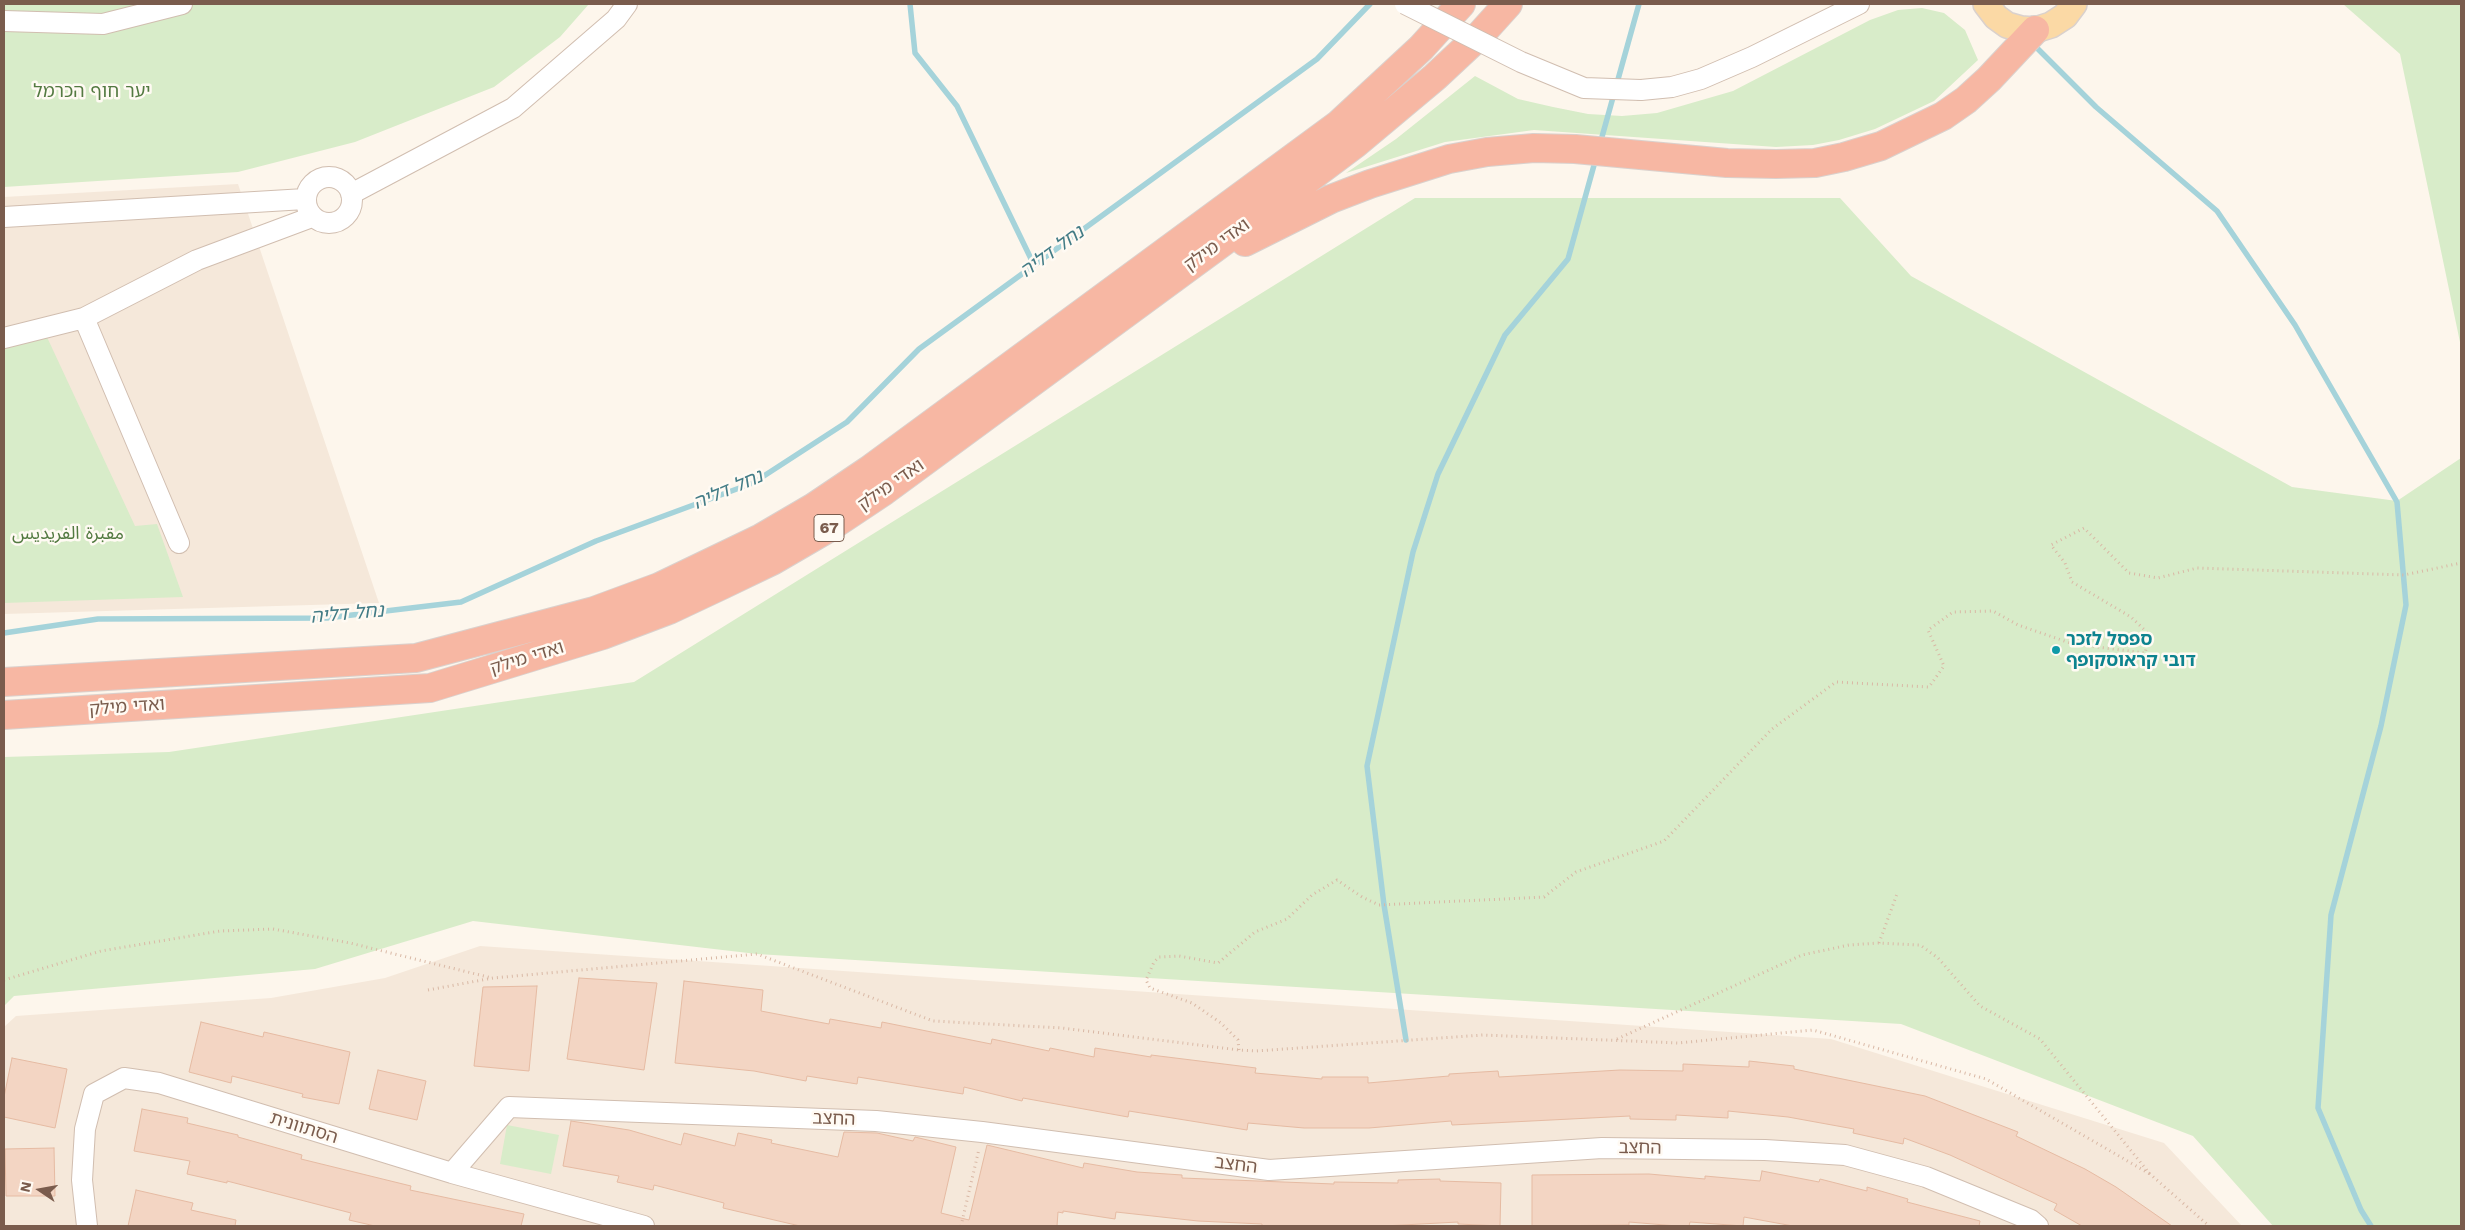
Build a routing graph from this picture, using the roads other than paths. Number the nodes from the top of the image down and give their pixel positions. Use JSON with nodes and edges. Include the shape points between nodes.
{"nodes":[{"id":1,"x":182,"y":4,"type":"edge"},
{"id":2,"x":627,"y":4,"type":"edge"},
{"id":3,"x":1405,"y":4,"type":"edge"},
{"id":4,"x":1461,"y":4,"type":"edge"},
{"id":5,"x":1508,"y":4,"type":"edge"},
{"id":6,"x":1859,"y":4,"type":"edge"},
{"id":7,"x":1985,"y":4,"type":"edge"},
{"id":8,"x":2074,"y":4,"type":"edge"},
{"id":9,"x":4,"y":21,"type":"edge"},
{"id":10,"x":2035,"y":30,"type":"junction"},
{"id":11,"x":351,"y":194,"type":"junction"},
{"id":12,"x":309,"y":208,"type":"junction"},
{"id":13,"x":4,"y":217,"type":"edge"},
{"id":14,"x":84,"y":318,"type":"junction"},
{"id":15,"x":1111,"y":323,"type":"junction"},
{"id":16,"x":4,"y":338,"type":"edge"},
{"id":17,"x":179,"y":543,"type":"dead end"},
{"id":18,"x":4,"y":682,"type":"edge"},
{"id":19,"x":4,"y":716,"type":"edge"},
{"id":20,"x":452,"y":1173,"type":"junction"},
{"id":21,"x":87,"y":1226,"type":"edge"},
{"id":22,"x":644,"y":1226,"type":"edge"},
{"id":23,"x":2038,"y":1226,"type":"edge"}],
"edges":[{"from":1,"to":9,"type":"street","via":[[102,24]]},
{"from":2,"to":11,"type":"street","via":[[616,19],[513,108]]},
{"from":3,"to":6,"type":"street","bridge":true,"via":[[1521,62],[1584,88],[1641,90],[1672,87],[1701,79]]},
{"from":4,"to":18,"type":"highway","name":"ואדי מילק","number":"67","via":[[1421,48],[1339,124],[869,470],[761,538],[659,587],[594,611],[416,658]]},
{"from":5,"to":15,"type":"highway","name":"ואדי מילק","number":"67","via":[[1435,78],[1355,144]]},
{"from":7,"to":10,"type":"main road","via":[[2007,25]]},
{"from":8,"to":10,"type":"main road","via":[[2065,16]]},
{"from":10,"to":15,"type":"highway","via":[[1966,100],[1944,116],[1881,146],[1815,162],[1776,164],[1534,148],[1450,159],[1370,184],[1292,217]]},
{"from":11,"to":12,"type":"street","via":[[350,209],[340,220],[326,223]]},
{"from":11,"to":12,"type":"street","via":[[337,178],[323,177],[311,185]]},
{"from":12,"to":13,"type":"street"},
{"from":12,"to":14,"type":"street"},
{"from":14,"to":16,"type":"street"},
{"from":14,"to":17,"type":"street"},
{"from":15,"to":19,"type":"highway","name":"ואדי מילק","number":"67","via":[[884,491],[827,529],[772,561],[669,610],[603,635],[430,688]]},
{"from":20,"to":21,"type":"street","name":"הסתוונית","via":[[159,1083],[124,1078],[94,1094],[85,1129],[82,1180]]},
{"from":20,"to":22,"type":"street","name":"הסתוונית"},
{"from":20,"to":23,"type":"street","name":"החצב","via":[[509,1107],[876,1121],[1269,1170],[1602,1148],[1766,1150],[1845,1155],[1926,1177],[2031,1220]]}]}
